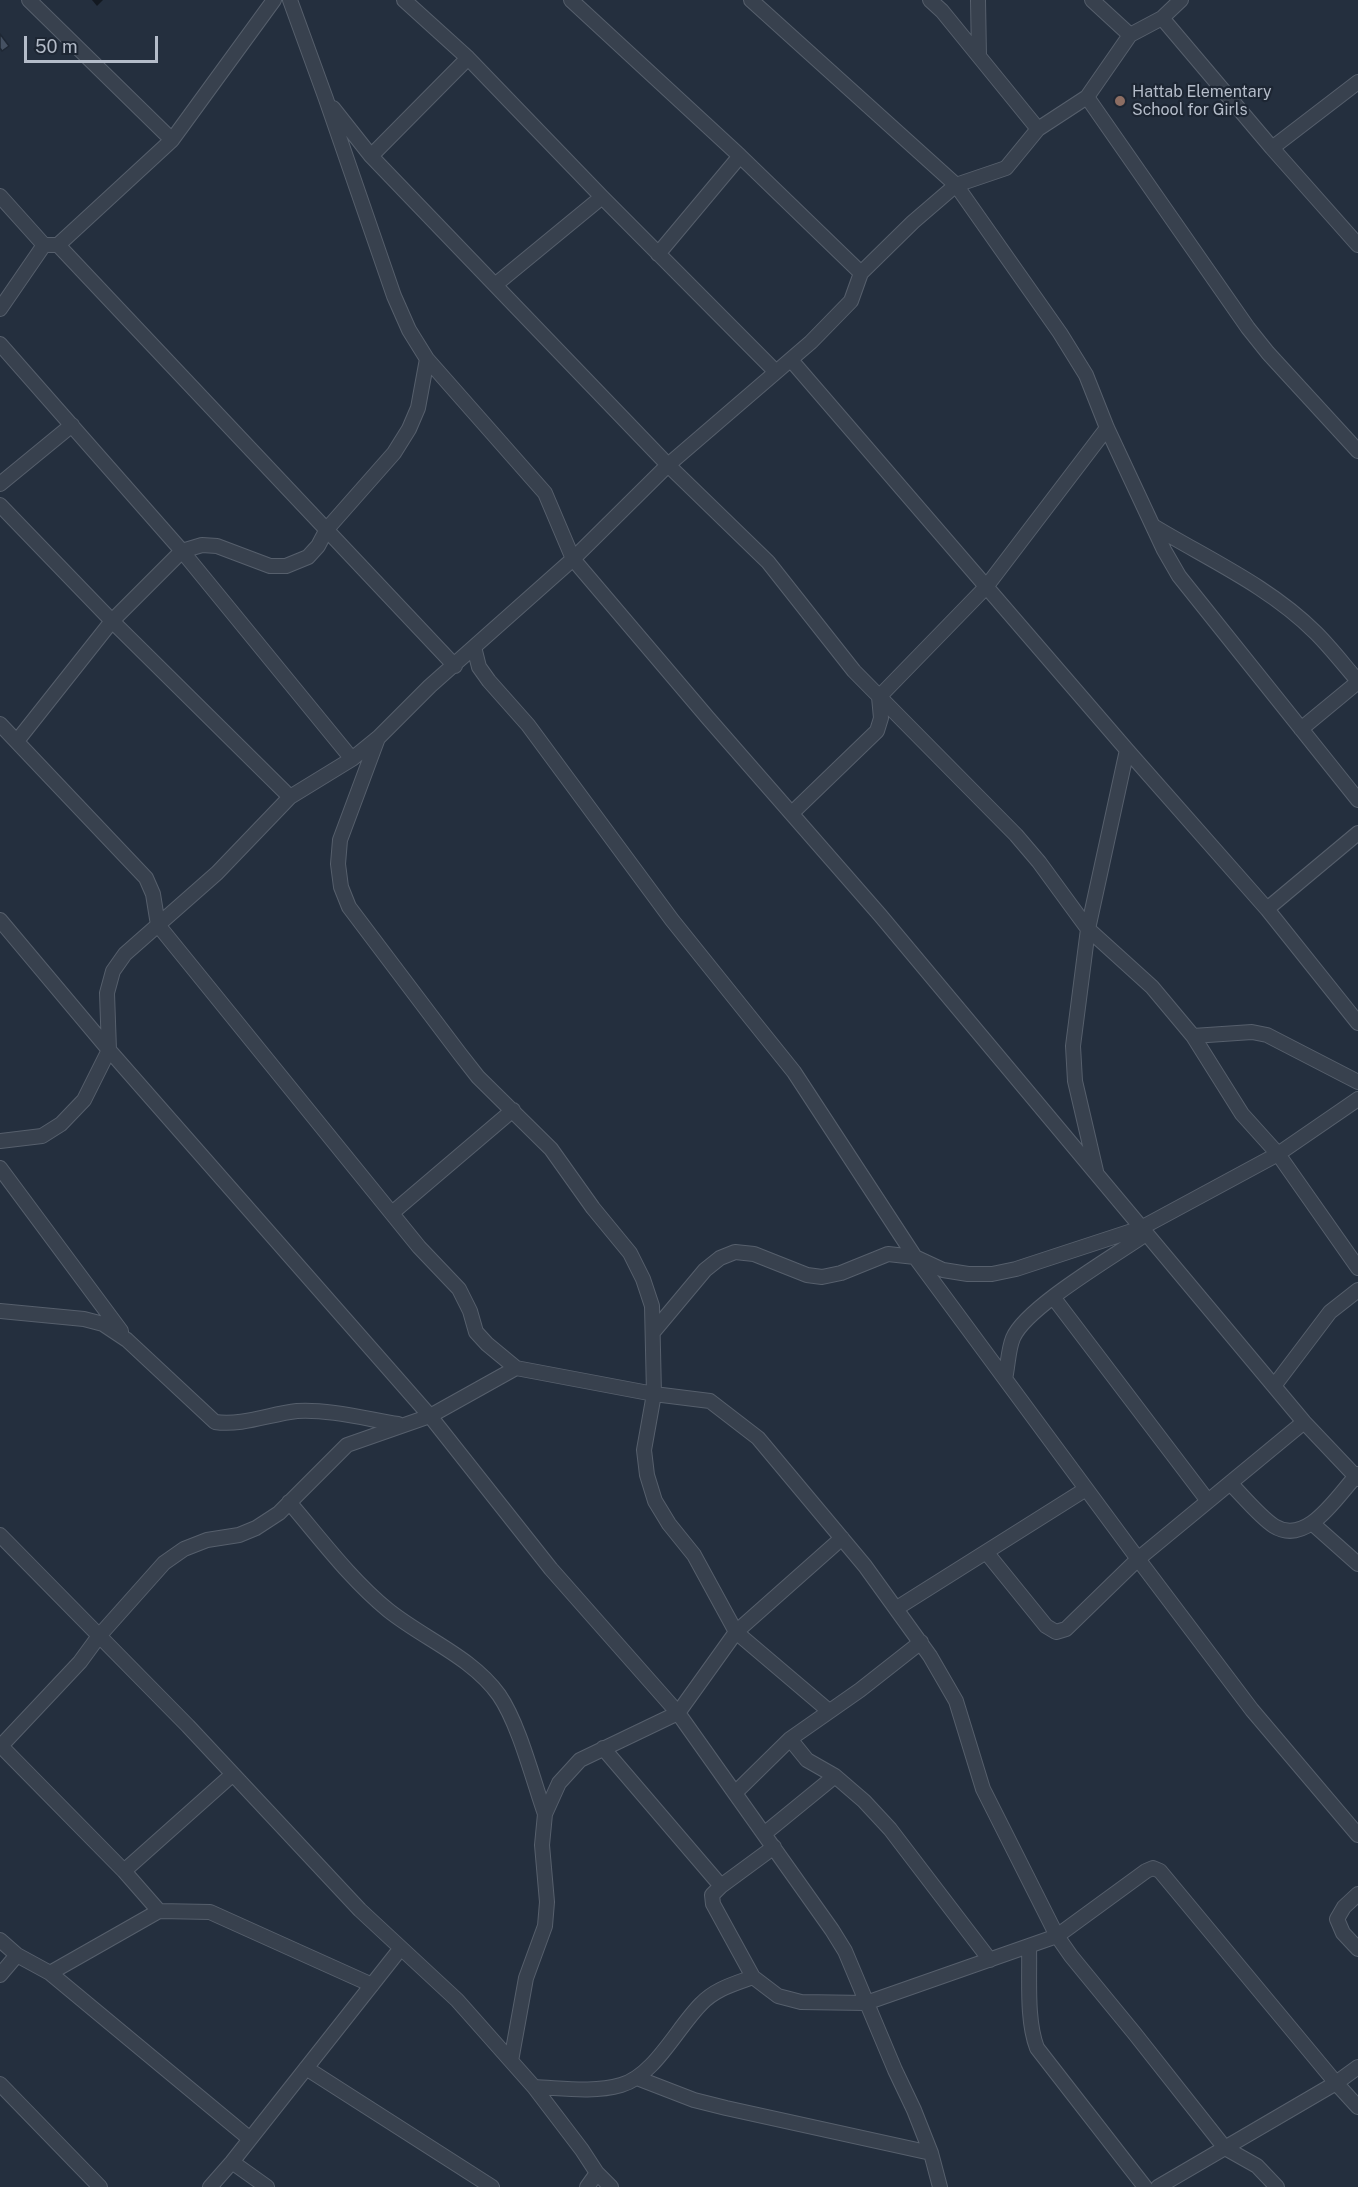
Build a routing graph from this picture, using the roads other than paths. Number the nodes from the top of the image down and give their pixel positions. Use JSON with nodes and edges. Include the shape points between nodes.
{"nodes":[{"id":1,"x":29,"y":0,"type":"edge"},
{"id":2,"x":274,"y":0,"type":"edge"},
{"id":3,"x":290,"y":0,"type":"edge"},
{"id":4,"x":404,"y":0,"type":"edge"},
{"id":5,"x":571,"y":0,"type":"edge"},
{"id":6,"x":751,"y":0,"type":"edge"},
{"id":7,"x":930,"y":0,"type":"edge"},
{"id":8,"x":978,"y":0,"type":"edge"},
{"id":9,"x":1092,"y":0,"type":"edge"},
{"id":10,"x":1181,"y":0,"type":"edge"},
{"id":11,"x":1162,"y":18,"type":"junction"},
{"id":12,"x":1130,"y":35,"type":"junction"},
{"id":13,"x":979,"y":56,"type":"junction"},
{"id":14,"x":468,"y":57,"type":"junction"},
{"id":15,"x":1358,"y":82,"type":"edge"},
{"id":16,"x":1087,"y":97,"type":"junction"},
{"id":17,"x":326,"y":99,"type":"junction"},
{"id":18,"x":1038,"y":129,"type":"junction"},
{"id":19,"x":172,"y":141,"type":"junction"},
{"id":20,"x":1272,"y":148,"type":"junction"},
{"id":21,"x":371,"y":156,"type":"junction"},
{"id":22,"x":740,"y":156,"type":"junction"},
{"id":23,"x":956,"y":185,"type":"junction"},
{"id":24,"x":0,"y":196,"type":"edge"},
{"id":25,"x":602,"y":197,"type":"junction"},
{"id":26,"x":51,"y":245,"type":"junction"},
{"id":27,"x":1358,"y":245,"type":"edge"},
{"id":28,"x":658,"y":254,"type":"junction"},
{"id":29,"x":861,"y":273,"type":"junction"},
{"id":30,"x":495,"y":285,"type":"junction"},
{"id":31,"x":0,"y":309,"type":"edge"},
{"id":32,"x":0,"y":344,"type":"edge"},
{"id":33,"x":428,"y":359,"type":"junction"},
{"id":34,"x":791,"y":360,"type":"junction"},
{"id":35,"x":776,"y":372,"type":"junction"},
{"id":36,"x":72,"y":425,"type":"junction"},
{"id":37,"x":1107,"y":428,"type":"junction"},
{"id":38,"x":1358,"y":451,"type":"edge"},
{"id":39,"x":668,"y":465,"type":"junction"},
{"id":40,"x":0,"y":484,"type":"edge"},
{"id":41,"x":0,"y":506,"type":"edge"},
{"id":42,"x":1155,"y":527,"type":"junction"},
{"id":43,"x":327,"y":529,"type":"junction"},
{"id":44,"x":182,"y":551,"type":"junction"},
{"id":45,"x":573,"y":559,"type":"junction"},
{"id":46,"x":986,"y":587,"type":"junction"},
{"id":47,"x":112,"y":621,"type":"junction"},
{"id":48,"x":474,"y":647,"type":"junction"},
{"id":49,"x":455,"y":666,"type":"junction"},
{"id":50,"x":1358,"y":681,"type":"edge"},
{"id":51,"x":879,"y":697,"type":"junction"},
{"id":52,"x":0,"y":724,"type":"edge"},
{"id":53,"x":1301,"y":729,"type":"junction"},
{"id":54,"x":379,"y":737,"type":"junction"},
{"id":55,"x":16,"y":741,"type":"junction"},
{"id":56,"x":1127,"y":750,"type":"junction"},
{"id":57,"x":352,"y":759,"type":"junction"},
{"id":58,"x":290,"y":797,"type":"junction"},
{"id":59,"x":1358,"y":801,"type":"edge"},
{"id":60,"x":792,"y":813,"type":"junction"},
{"id":61,"x":1358,"y":834,"type":"edge"},
{"id":62,"x":1267,"y":909,"type":"junction"},
{"id":63,"x":0,"y":920,"type":"edge"},
{"id":64,"x":158,"y":926,"type":"junction"},
{"id":65,"x":1088,"y":929,"type":"junction"},
{"id":66,"x":1358,"y":1023,"type":"edge"},
{"id":67,"x":1192,"y":1036,"type":"junction"},
{"id":68,"x":109,"y":1050,"type":"junction"},
{"id":69,"x":1358,"y":1082,"type":"edge"},
{"id":70,"x":1358,"y":1099,"type":"edge"},
{"id":71,"x":513,"y":1110,"type":"junction"},
{"id":72,"x":0,"y":1141,"type":"edge"},
{"id":73,"x":1278,"y":1154,"type":"junction"},
{"id":74,"x":0,"y":1168,"type":"edge"},
{"id":75,"x":1096,"y":1173,"type":"junction"},
{"id":76,"x":392,"y":1213,"type":"junction"},
{"id":77,"x":1144,"y":1231,"type":"junction"},
{"id":78,"x":915,"y":1257,"type":"junction"},
{"id":79,"x":1358,"y":1268,"type":"edge"},
{"id":80,"x":1358,"y":1290,"type":"edge"},
{"id":81,"x":1053,"y":1297,"type":"junction"},
{"id":82,"x":0,"y":1311,"type":"edge"},
{"id":83,"x":654,"y":1331,"type":"junction"},
{"id":84,"x":127,"y":1340,"type":"junction"},
{"id":85,"x":516,"y":1368,"type":"junction"},
{"id":86,"x":1005,"y":1379,"type":"junction"},
{"id":87,"x":1274,"y":1386,"type":"junction"},
{"id":88,"x":654,"y":1395,"type":"junction"},
{"id":89,"x":430,"y":1416,"type":"junction"},
{"id":90,"x":1304,"y":1422,"type":"junction"},
{"id":91,"x":404,"y":1425,"type":"junction"},
{"id":92,"x":1357,"y":1476,"type":"edge"},
{"id":93,"x":1230,"y":1483,"type":"junction"},
{"id":94,"x":1086,"y":1489,"type":"junction"},
{"id":95,"x":1208,"y":1501,"type":"junction"},
{"id":96,"x":289,"y":1502,"type":"junction"},
{"id":97,"x":1313,"y":1524,"type":"junction"},
{"id":98,"x":0,"y":1535,"type":"edge"},
{"id":99,"x":842,"y":1538,"type":"junction"},
{"id":100,"x":986,"y":1552,"type":"junction"},
{"id":101,"x":1138,"y":1559,"type":"junction"},
{"id":102,"x":1358,"y":1564,"type":"edge"},
{"id":103,"x":897,"y":1608,"type":"junction"},
{"id":104,"x":736,"y":1632,"type":"junction"},
{"id":105,"x":99,"y":1636,"type":"junction"},
{"id":106,"x":921,"y":1642,"type":"junction"},
{"id":107,"x":830,"y":1711,"type":"junction"},
{"id":108,"x":678,"y":1713,"type":"junction"},
{"id":109,"x":790,"y":1739,"type":"junction"},
{"id":110,"x":0,"y":1746,"type":"edge"},
{"id":111,"x":603,"y":1748,"type":"junction"},
{"id":112,"x":233,"y":1774,"type":"junction"},
{"id":113,"x":835,"y":1776,"type":"junction"},
{"id":114,"x":735,"y":1792,"type":"junction"},
{"id":115,"x":545,"y":1814,"type":"junction"},
{"id":116,"x":764,"y":1834,"type":"junction"},
{"id":117,"x":1358,"y":1835,"type":"edge"},
{"id":118,"x":774,"y":1847,"type":"junction"},
{"id":119,"x":124,"y":1871,"type":"junction"},
{"id":120,"x":721,"y":1886,"type":"junction"},
{"id":121,"x":1358,"y":1894,"type":"edge"},
{"id":122,"x":159,"y":1911,"type":"junction"},
{"id":123,"x":1057,"y":1936,"type":"junction"},
{"id":124,"x":0,"y":1940,"type":"edge"},
{"id":125,"x":1029,"y":1946,"type":"junction"},
{"id":126,"x":401,"y":1948,"type":"junction"},
{"id":127,"x":1358,"y":1949,"type":"edge"},
{"id":128,"x":17,"y":1955,"type":"junction"},
{"id":129,"x":990,"y":1960,"type":"junction"},
{"id":130,"x":50,"y":1973,"type":"junction"},
{"id":131,"x":0,"y":1975,"type":"edge"},
{"id":132,"x":753,"y":1977,"type":"junction"},
{"id":133,"x":372,"y":1985,"type":"junction"},
{"id":134,"x":866,"y":2003,"type":"junction"},
{"id":135,"x":511,"y":2061,"type":"junction"},
{"id":136,"x":1358,"y":2067,"type":"edge"},
{"id":137,"x":306,"y":2068,"type":"junction"},
{"id":138,"x":637,"y":2078,"type":"junction"},
{"id":139,"x":1336,"y":2083,"type":"junction"},
{"id":140,"x":534,"y":2087,"type":"junction"},
{"id":141,"x":1,"y":2088,"type":"edge"},
{"id":142,"x":1358,"y":2107,"type":"edge"},
{"id":143,"x":250,"y":2139,"type":"junction"},
{"id":144,"x":1224,"y":2148,"type":"junction"},
{"id":145,"x":931,"y":2153,"type":"junction"},
{"id":146,"x":232,"y":2162,"type":"junction"},
{"id":147,"x":597,"y":2173,"type":"junction"},
{"id":148,"x":100,"y":2187,"type":"edge"},
{"id":149,"x":210,"y":2187,"type":"edge"},
{"id":150,"x":267,"y":2187,"type":"edge"},
{"id":151,"x":492,"y":2187,"type":"edge"},
{"id":152,"x":587,"y":2187,"type":"edge"},
{"id":153,"x":611,"y":2187,"type":"edge"},
{"id":154,"x":940,"y":2187,"type":"edge"},
{"id":155,"x":1144,"y":2187,"type":"edge"},
{"id":156,"x":1158,"y":2187,"type":"edge"},
{"id":157,"x":1277,"y":2187,"type":"edge"}],
"edges":[{"from":1,"to":19,"type":"street"},
{"from":2,"to":19,"type":"street"},
{"from":3,"to":17,"type":"street"},
{"from":4,"to":14,"type":"street"},
{"from":5,"to":22,"type":"street"},
{"from":6,"to":23,"type":"street"},
{"from":7,"to":13,"type":"street"},
{"from":8,"to":13,"type":"street"},
{"from":9,"to":12,"type":"street"},
{"from":10,"to":11,"type":"street"},
{"from":11,"to":12,"type":"street"},
{"from":11,"to":20,"type":"street"},
{"from":12,"to":16,"type":"street"},
{"from":13,"to":18,"type":"street"},
{"from":14,"to":21,"type":"street"},
{"from":14,"to":25,"type":"street"},
{"from":15,"to":20,"type":"street"},
{"from":16,"to":18,"type":"street"},
{"from":16,"to":38,"type":"street","via":[[1248,328]]},
{"from":17,"to":21,"type":"street"},
{"from":17,"to":33,"type":"street","via":[[394,296]]},
{"from":18,"to":23,"type":"street","via":[[1006,168]]},
{"from":19,"to":26,"type":"street"},
{"from":20,"to":27,"type":"street"},
{"from":21,"to":30,"type":"street"},
{"from":22,"to":28,"type":"street"},
{"from":22,"to":29,"type":"street"},
{"from":23,"to":29,"type":"street"},
{"from":23,"to":37,"type":"street","via":[[1086,375]]},
{"from":24,"to":26,"type":"street"},
{"from":25,"to":28,"type":"street"},
{"from":25,"to":30,"type":"street"},
{"from":26,"to":31,"type":"street"},
{"from":26,"to":43,"type":"street"},
{"from":28,"to":35,"type":"street"},
{"from":29,"to":34,"type":"street","via":[[851,301]]},
{"from":30,"to":39,"type":"street"},
{"from":32,"to":36,"type":"street"},
{"from":33,"to":43,"type":"street","via":[[418,408],[409,429],[394,453]]},
{"from":33,"to":45,"type":"street","via":[[545,493]]},
{"from":34,"to":35,"type":"street"},
{"from":34,"to":46,"type":"street"},
{"from":35,"to":39,"type":"street"},
{"from":36,"to":40,"type":"street"},
{"from":36,"to":44,"type":"street"},
{"from":37,"to":42,"type":"street"},
{"from":37,"to":46,"type":"street"},
{"from":39,"to":45,"type":"street"},
{"from":39,"to":51,"type":"street","via":[[768,562]]},
{"from":41,"to":47,"type":"street"},
{"from":42,"to":50,"type":"street","via":[[1280,603],[1316,632]]},
{"from":42,"to":53,"type":"street","via":[[1179,576]]},
{"from":43,"to":44,"type":"street","via":[[308,557],[286,566],[270,566],[217,546],[202,545]]},
{"from":43,"to":49,"type":"street"},
{"from":44,"to":47,"type":"street"},
{"from":44,"to":57,"type":"street"},
{"from":45,"to":48,"type":"street"},
{"from":45,"to":60,"type":"street"},
{"from":46,"to":51,"type":"street"},
{"from":46,"to":56,"type":"street"},
{"from":47,"to":55,"type":"street"},
{"from":47,"to":58,"type":"street"},
{"from":48,"to":49,"type":"street"},
{"from":48,"to":78,"type":"street","via":[[479,667],[489,681],[528,725],[672,920],[794,1072]]},
{"from":49,"to":54,"type":"street"},
{"from":50,"to":53,"type":"street"},
{"from":51,"to":60,"type":"street","via":[[881,718],[877,731]]},
{"from":51,"to":65,"type":"street","via":[[1016,835]]},
{"from":52,"to":55,"type":"street"},
{"from":53,"to":59,"type":"street"},
{"from":54,"to":57,"type":"street"},
{"from":54,"to":71,"type":"street","via":[[340,840],[341,887],[350,907],[460,1054]]},
{"from":55,"to":64,"type":"street","via":[[146,878]]},
{"from":56,"to":62,"type":"street"},
{"from":56,"to":65,"type":"street"},
{"from":57,"to":58,"type":"street"},
{"from":58,"to":64,"type":"street","via":[[217,873]]},
{"from":60,"to":75,"type":"street"},
{"from":61,"to":62,"type":"street"},
{"from":62,"to":66,"type":"street"},
{"from":63,"to":68,"type":"street"},
{"from":64,"to":68,"type":"street","via":[[125,954],[113,971],[107,993]]},
{"from":64,"to":76,"type":"street"},
{"from":65,"to":67,"type":"street","via":[[1152,987]]},
{"from":65,"to":75,"type":"street","via":[[1073,1046],[1075,1081]]},
{"from":67,"to":69,"type":"street","via":[[1252,1032],[1266,1035]]},
{"from":67,"to":73,"type":"street","via":[[1242,1114]]},
{"from":68,"to":72,"type":"street","via":[[84,1100],[61,1124],[42,1136]]},
{"from":68,"to":89,"type":"street"},
{"from":70,"to":73,"type":"street"},
{"from":71,"to":76,"type":"street"},
{"from":71,"to":83,"type":"street","via":[[551,1149],[592,1208],[630,1253],[652,1306]]},
{"from":73,"to":77,"type":"street"},
{"from":73,"to":79,"type":"street"},
{"from":74,"to":84,"type":"street"},
{"from":75,"to":77,"type":"street"},
{"from":76,"to":85,"type":"street","via":[[459,1289],[476,1332]]},
{"from":77,"to":78,"type":"street","via":[[992,1274],[943,1270]]},
{"from":77,"to":81,"type":"street"},
{"from":77,"to":87,"type":"street"},
{"from":78,"to":83,"type":"street","via":[[888,1254],[822,1277],[754,1254],[735,1252],[705,1270]]},
{"from":78,"to":86,"type":"street"},
{"from":80,"to":87,"type":"street","via":[[1330,1312]]},
{"from":81,"to":86,"type":"street","via":[[1021,1324],[1012,1339]]},
{"from":81,"to":95,"type":"street"},
{"from":82,"to":84,"type":"street","via":[[84,1319],[103,1324]]},
{"from":83,"to":88,"type":"street"},
{"from":84,"to":91,"type":"street","via":[[215,1422],[227,1424],[312,1411]]},
{"from":85,"to":88,"type":"street"},
{"from":85,"to":89,"type":"street"},
{"from":86,"to":94,"type":"street"},
{"from":87,"to":90,"type":"street"},
{"from":88,"to":99,"type":"street","via":[[710,1401],[721,1407],[758,1438]]},
{"from":88,"to":104,"type":"street","via":[[644,1450],[646,1475],[655,1501],[694,1555]]},
{"from":89,"to":91,"type":"street"},
{"from":89,"to":108,"type":"street","via":[[551,1569]]},
{"from":90,"to":92,"type":"street"},
{"from":90,"to":93,"type":"street"},
{"from":91,"to":96,"type":"street","via":[[347,1445]]},
{"from":92,"to":97,"type":"street"},
{"from":93,"to":95,"type":"street"},
{"from":93,"to":97,"type":"street","via":[[1274,1526],[1300,1530]]},
{"from":94,"to":100,"type":"street"},
{"from":94,"to":101,"type":"street"},
{"from":95,"to":101,"type":"street"},
{"from":96,"to":105,"type":"street","via":[[256,1528],[184,1548],[164,1563]]},
{"from":96,"to":115,"type":"street","via":[[367,1591],[480,1672],[510,1716]]},
{"from":97,"to":102,"type":"street"},
{"from":98,"to":105,"type":"street"},
{"from":99,"to":103,"type":"street"},
{"from":99,"to":104,"type":"street"},
{"from":100,"to":101,"type":"street","via":[[1046,1626],[1056,1632],[1066,1629]]},
{"from":100,"to":103,"type":"street"},
{"from":101,"to":117,"type":"street","via":[[1252,1710]]},
{"from":103,"to":106,"type":"street"},
{"from":104,"to":107,"type":"street"},
{"from":104,"to":108,"type":"street"},
{"from":105,"to":110,"type":"street","via":[[65,1679]]},
{"from":105,"to":112,"type":"street"},
{"from":106,"to":107,"type":"street"},
{"from":106,"to":123,"type":"street","via":[[956,1701],[983,1789]]},
{"from":107,"to":109,"type":"street"},
{"from":108,"to":111,"type":"street"},
{"from":108,"to":114,"type":"street"},
{"from":109,"to":113,"type":"street","via":[[807,1760]]},
{"from":109,"to":114,"type":"street"},
{"from":110,"to":119,"type":"street"},
{"from":111,"to":115,"type":"street","via":[[580,1760],[566,1775]]},
{"from":111,"to":120,"type":"street"},
{"from":112,"to":119,"type":"street"},
{"from":112,"to":126,"type":"street","via":[[360,1910]]},
{"from":113,"to":116,"type":"street"},
{"from":113,"to":129,"type":"street","via":[[890,1829]]},
{"from":114,"to":116,"type":"street"},
{"from":115,"to":135,"type":"street","via":[[542,1845],[546,1926],[526,1978]]},
{"from":116,"to":118,"type":"street"},
{"from":118,"to":120,"type":"street"},
{"from":118,"to":134,"type":"street","via":[[844,1951]]},
{"from":119,"to":122,"type":"street"},
{"from":120,"to":132,"type":"street","via":[[712,1895],[713,1904]]},
{"from":121,"to":127,"type":"street","via":[[1337,1920]]},
{"from":122,"to":130,"type":"street"},
{"from":122,"to":133,"type":"street","via":[[210,1912]]},
{"from":123,"to":125,"type":"street"},
{"from":123,"to":139,"type":"street","via":[[1146,1870],[1160,1871]]},
{"from":123,"to":144,"type":"street"},
{"from":124,"to":128,"type":"street"},
{"from":125,"to":129,"type":"street"},
{"from":125,"to":155,"type":"street","via":[[1031,2020],[1037,2048]]},
{"from":126,"to":133,"type":"street"},
{"from":126,"to":135,"type":"street","via":[[457,2000]]},
{"from":128,"to":130,"type":"street"},
{"from":128,"to":131,"type":"street"},
{"from":129,"to":134,"type":"street"},
{"from":130,"to":143,"type":"street"},
{"from":132,"to":134,"type":"street","via":[[778,1996],[801,2002]]},
{"from":132,"to":138,"type":"street","via":[[718,1990],[701,2003]]},
{"from":133,"to":137,"type":"street"},
{"from":134,"to":145,"type":"street"},
{"from":135,"to":140,"type":"street"},
{"from":136,"to":139,"type":"street"},
{"from":137,"to":143,"type":"street"},
{"from":137,"to":151,"type":"street"},
{"from":138,"to":140,"type":"street","via":[[601,2090]]},
{"from":138,"to":145,"type":"street","via":[[694,2100]]},
{"from":139,"to":142,"type":"street"},
{"from":139,"to":144,"type":"street"},
{"from":140,"to":147,"type":"street"},
{"from":141,"to":148,"type":"street"},
{"from":143,"to":146,"type":"street"},
{"from":144,"to":156,"type":"street"},
{"from":144,"to":157,"type":"street","via":[[1257,2166]]},
{"from":145,"to":154,"type":"street"},
{"from":146,"to":149,"type":"street"},
{"from":146,"to":150,"type":"street"},
{"from":147,"to":152,"type":"street"},
{"from":147,"to":153,"type":"street"}]}
